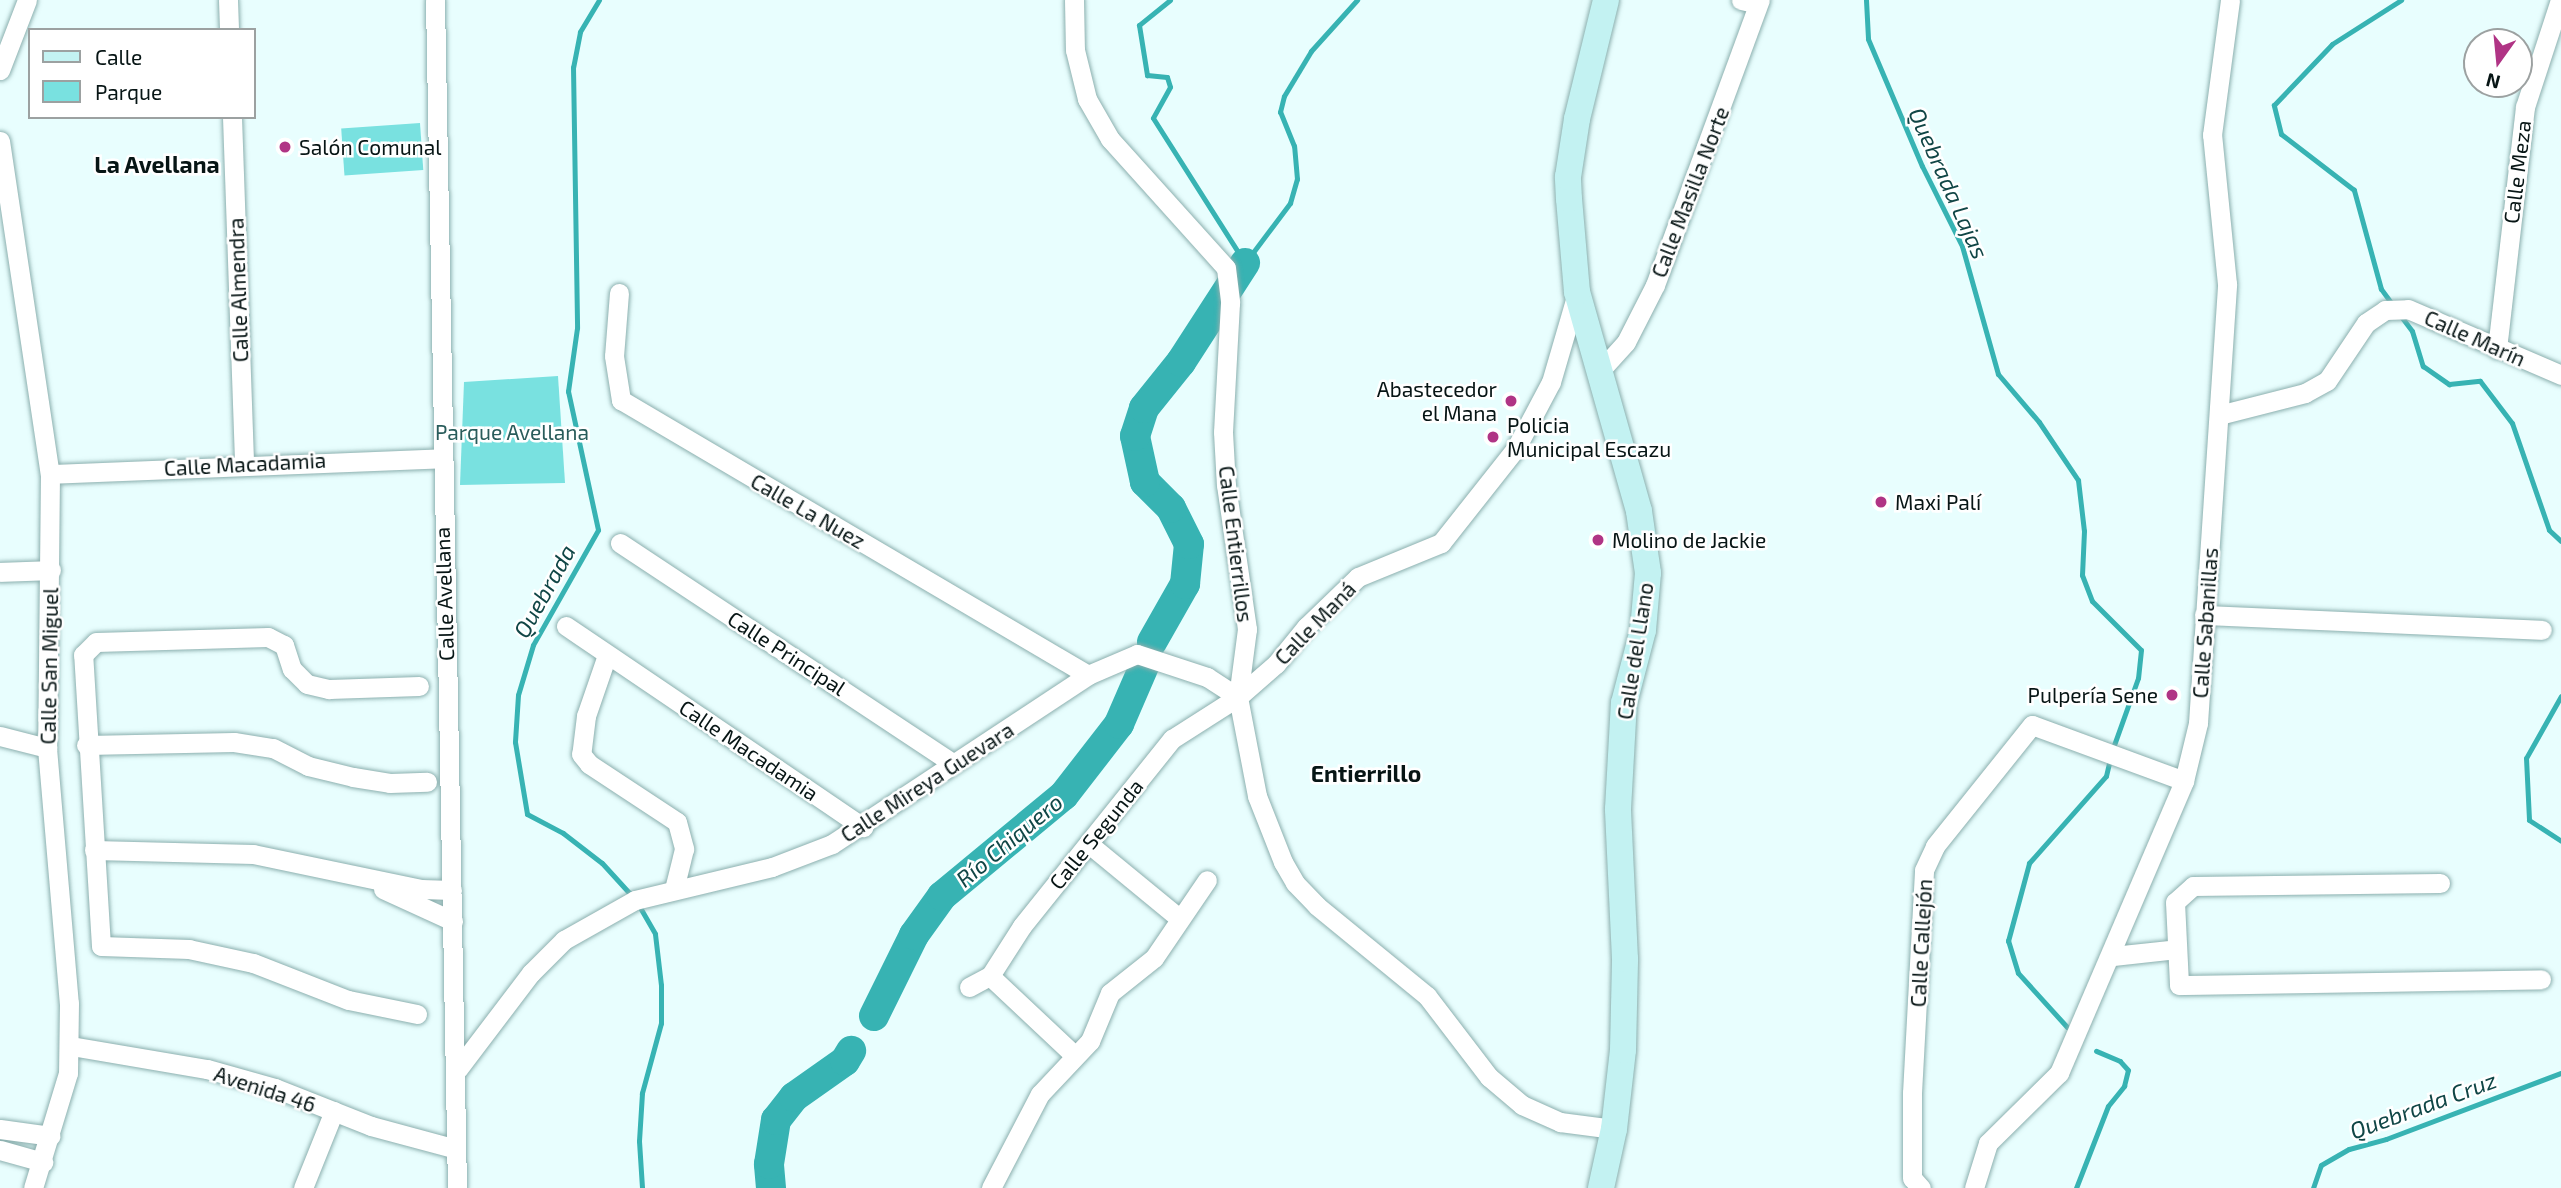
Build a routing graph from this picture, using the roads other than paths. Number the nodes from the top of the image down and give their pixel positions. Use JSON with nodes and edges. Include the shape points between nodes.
{"nodes":[{"id":1,"x":27,"y":0,"type":"edge"},
{"id":2,"x":228,"y":0,"type":"edge"},
{"id":3,"x":435,"y":0,"type":"edge"},
{"id":4,"x":1074,"y":0,"type":"edge"},
{"id":5,"x":1606,"y":0,"type":"edge"},
{"id":6,"x":2230,"y":0,"type":"edge"},
{"id":7,"x":2560,"y":0,"type":"edge"},
{"id":8,"x":1753,"y":1,"type":"edge"},
{"id":9,"x":229,"y":28,"type":"edge"},
{"id":10,"x":0,"y":70,"type":"edge"},
{"id":11,"x":232,"y":119,"type":"edge"},
{"id":12,"x":0,"y":141,"type":"edge"},
{"id":13,"x":8,"y":265,"type":"edge"},
{"id":14,"x":10,"y":287,"type":"edge"},
{"id":15,"x":1577,"y":292,"type":"junction"},
{"id":16,"x":619,"y":293,"type":"dead end"},
{"id":17,"x":2497,"y":349,"type":"junction"},
{"id":18,"x":1599,"y":372,"type":"junction"},
{"id":19,"x":2561,"y":375,"type":"edge"},
{"id":20,"x":2219,"y":415,"type":"junction"},
{"id":21,"x":440,"y":458,"type":"junction"},
{"id":22,"x":244,"y":463,"type":"junction"},
{"id":23,"x":50,"y":474,"type":"junction"},
{"id":24,"x":620,"y":543,"type":"dead end"},
{"id":25,"x":51,"y":570,"type":"junction"},
{"id":26,"x":0,"y":572,"type":"edge"},
{"id":27,"x":2204,"y":615,"type":"junction"},
{"id":28,"x":566,"y":626,"type":"dead end"},
{"id":29,"x":2542,"y":630,"type":"dead end"},
{"id":30,"x":607,"y":655,"type":"junction"},
{"id":31,"x":1088,"y":675,"type":"junction"},
{"id":32,"x":419,"y":686,"type":"dead end"},
{"id":33,"x":1238,"y":697,"type":"junction"},
{"id":34,"x":0,"y":736,"type":"edge"},
{"id":35,"x":86,"y":745,"type":"junction"},
{"id":36,"x":47,"y":748,"type":"junction"},
{"id":37,"x":953,"y":763,"type":"junction"},
{"id":38,"x":2184,"y":781,"type":"junction"},
{"id":39,"x":427,"y":782,"type":"dead end"},
{"id":40,"x":863,"y":827,"type":"junction"},
{"id":41,"x":1089,"y":844,"type":"junction"},
{"id":42,"x":94,"y":850,"type":"junction"},
{"id":43,"x":351,"y":874,"type":"junction"},
{"id":44,"x":1207,"y":880,"type":"dead end"},
{"id":45,"x":2440,"y":883,"type":"dead end"},
{"id":46,"x":674,"y":889,"type":"junction"},
{"id":47,"x":452,"y":890,"type":"junction"},
{"id":48,"x":1179,"y":918,"type":"junction"},
{"id":49,"x":453,"y":921,"type":"junction"},
{"id":50,"x":2177,"y":949,"type":"junction"},
{"id":51,"x":2113,"y":956,"type":"junction"},
{"id":52,"x":990,"y":976,"type":"junction"},
{"id":53,"x":2541,"y":979,"type":"dead end"},
{"id":54,"x":969,"y":987,"type":"dead end"},
{"id":55,"x":417,"y":1014,"type":"dead end"},
{"id":56,"x":71,"y":1046,"type":"junction"},
{"id":57,"x":1074,"y":1055,"type":"junction"},
{"id":58,"x":458,"y":1069,"type":"junction"},
{"id":59,"x":334,"y":1111,"type":"junction"},
{"id":60,"x":0,"y":1129,"type":"edge"},
{"id":61,"x":1614,"y":1129,"type":"junction"},
{"id":62,"x":51,"y":1136,"type":"junction"},
{"id":63,"x":456,"y":1149,"type":"junction"},
{"id":64,"x":0,"y":1150,"type":"edge"},
{"id":65,"x":43,"y":1162,"type":"junction"},
{"id":66,"x":33,"y":1188,"type":"edge"},
{"id":67,"x":303,"y":1188,"type":"edge"},
{"id":68,"x":457,"y":1188,"type":"edge"},
{"id":69,"x":991,"y":1188,"type":"edge"},
{"id":70,"x":1601,"y":1188,"type":"edge"},
{"id":71,"x":1921,"y":1188,"type":"edge"},
{"id":72,"x":1974,"y":1188,"type":"edge"}],
"edges":[{"from":1,"to":10,"type":"street"},
{"from":2,"to":9,"type":"street"},
{"from":3,"to":21,"type":"street","name":"Calle Avellana"},
{"from":4,"to":33,"type":"street","name":"Calle Entierrillos","via":[[1075,50],[1087,99],[1110,139],[1226,268],[1230,303],[1223,445],[1247,629]]},
{"from":5,"to":15,"type":"main road","name":"Calle del Llano","via":[[1567,177]]},
{"from":6,"to":20,"type":"street","name":"Calle Sabanillas","via":[[2213,135],[2227,284]]},
{"from":7,"to":17,"type":"street","name":"Calle Meza","via":[[2523,118]]},
{"from":8,"to":18,"type":"street","name":"Calle Masilla Norte","via":[[1655,285],[1626,342]]},
{"from":11,"to":22,"type":"street","name":"Calle Almendra"},
{"from":12,"to":13,"type":"street","name":"Calle San Miguel"},
{"from":13,"to":14,"type":"street","name":"Calle San Miguel"},
{"from":14,"to":23,"type":"street","name":"Calle San Miguel"},
{"from":15,"to":18,"type":"main road","name":"Calle del Llano"},
{"from":15,"to":33,"type":"street","name":"Calle Maná","via":[[1551,382],[1516,448],[1441,543],[1358,577],[1306,627],[1276,664]]},
{"from":16,"to":31,"type":"street","name":"Calle La Nuez","via":[[614,356],[621,400]]},
{"from":17,"to":19,"type":"street","name":"Calle Marín"},
{"from":17,"to":20,"type":"street","name":"Calle Marín","via":[[2409,309],[2385,310],[2366,323],[2327,381],[2305,393]]},
{"from":18,"to":61,"type":"main road","name":"Calle del Llano","via":[[1639,511],[1648,573],[1643,629],[1624,703],[1618,809],[1624,1011]]},
{"from":20,"to":27,"type":"street","name":"Calle Sabanillas"},
{"from":21,"to":22,"type":"street","name":"Calle Macadamia"},
{"from":21,"to":47,"type":"street","name":"Calle Avellana"},
{"from":22,"to":23,"type":"street","name":"Calle Macadamia"},
{"from":23,"to":25,"type":"street","name":"Calle San Miguel"},
{"from":24,"to":37,"type":"street","name":"Calle Principal"},
{"from":25,"to":26,"type":"street"},
{"from":25,"to":36,"type":"street","name":"Calle San Miguel"},
{"from":27,"to":29,"type":"street"},
{"from":27,"to":38,"type":"street","name":"Calle Sabanillas","via":[[2198,723]]},
{"from":28,"to":30,"type":"street","name":"Calle Macadamia"},
{"from":30,"to":40,"type":"street","name":"Calle Macadamia"},
{"from":30,"to":46,"type":"street","via":[[586,716],[581,754],[589,764],[677,822],[684,849]]},
{"from":31,"to":33,"type":"street","name":"Calle Mireya Guevara","via":[[1137,654],[1207,677]]},
{"from":31,"to":37,"type":"street","name":"Calle Mireya Guevara"},
{"from":32,"to":35,"type":"street","via":[[329,689],[307,684],[292,669],[285,645],[268,637],[96,642],[83,655]]},
{"from":33,"to":41,"type":"street","name":"Calle Segunda","via":[[1172,739]]},
{"from":33,"to":61,"type":"street","name":"Calle Entierrillos","via":[[1257,796],[1295,883],[1427,996],[1489,1077],[1522,1105],[1560,1122]]},
{"from":34,"to":36,"type":"street"},
{"from":35,"to":39,"type":"street","via":[[234,742],[273,748],[308,766],[353,778]]},
{"from":35,"to":42,"type":"street"},
{"from":36,"to":56,"type":"street","name":"Calle San Miguel"},
{"from":37,"to":40,"type":"street","name":"Calle Mireya Guevara"},
{"from":38,"to":51,"type":"street","name":"Calle Sabanillas"},
{"from":38,"to":71,"type":"street","name":"Calle Callejón","via":[[2032,725],[1935,846],[1924,870],[1912,1093],[1912,1178]]},
{"from":40,"to":46,"type":"street","name":"Calle Mireya Guevara","via":[[772,867]]},
{"from":41,"to":48,"type":"street"},
{"from":41,"to":52,"type":"street","name":"Calle Segunda","via":[[1022,926]]},
{"from":42,"to":43,"type":"street","via":[[253,854]]},
{"from":42,"to":55,"type":"street","via":[[101,946],[189,949],[253,962],[348,1000]]},
{"from":43,"to":47,"type":"street"},
{"from":43,"to":49,"type":"street"},
{"from":44,"to":48,"type":"street"},
{"from":45,"to":50,"type":"street","via":[[2193,886],[2175,902]]},
{"from":46,"to":58,"type":"street","name":"Calle Mireya Guevara","via":[[635,900],[564,940],[531,973]]},
{"from":47,"to":49,"type":"street","name":"Calle Avellana"},
{"from":48,"to":57,"type":"street","via":[[1154,958],[1110,993],[1090,1041]]},
{"from":49,"to":58,"type":"street","name":"Calle Avellana"},
{"from":50,"to":51,"type":"street"},
{"from":50,"to":53,"type":"street","via":[[2179,985]]},
{"from":51,"to":72,"type":"street","name":"Calle Sabanillas","via":[[2059,1073],[1987,1143]]},
{"from":52,"to":54,"type":"street","name":"Calle Segunda"},
{"from":52,"to":57,"type":"street"},
{"from":56,"to":59,"type":"street","name":"Avenida 46","via":[[207,1069]]},
{"from":56,"to":62,"type":"street","name":"Calle San Miguel"},
{"from":57,"to":69,"type":"street","via":[[1040,1094]]},
{"from":58,"to":63,"type":"street","name":"Calle Avellana"},
{"from":59,"to":63,"type":"street","name":"Avenida 46"},
{"from":59,"to":67,"type":"street"},
{"from":60,"to":62,"type":"street"},
{"from":61,"to":70,"type":"main road","name":"Calle del Llano"},
{"from":62,"to":65,"type":"street","name":"Calle San Miguel"},
{"from":63,"to":68,"type":"street","name":"Calle Avellana"},
{"from":64,"to":65,"type":"street"},
{"from":65,"to":66,"type":"street","name":"Calle San Miguel"}]}
